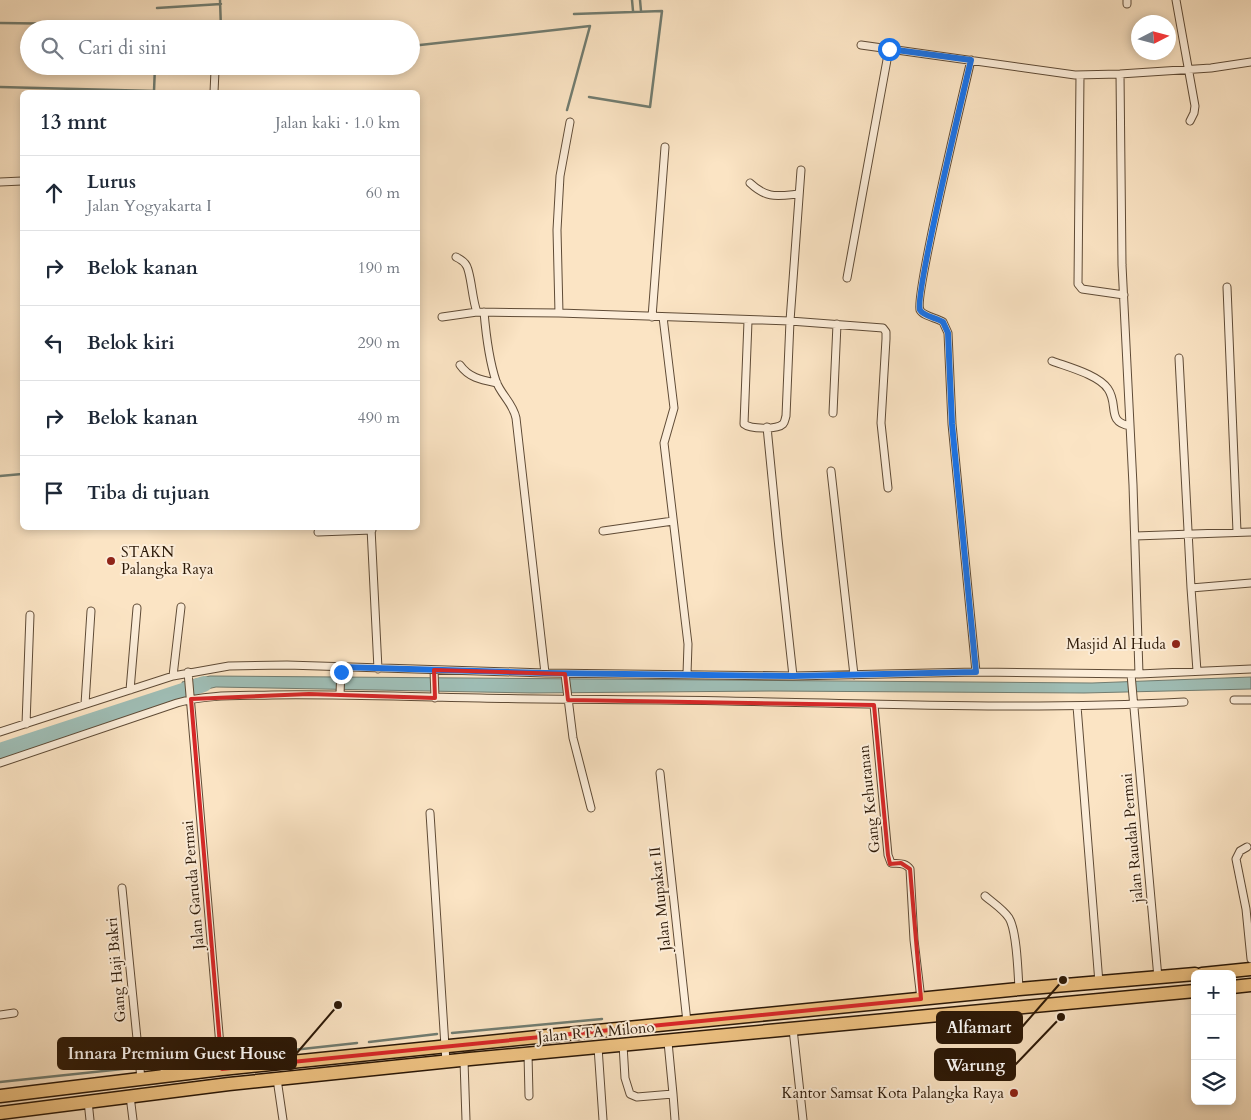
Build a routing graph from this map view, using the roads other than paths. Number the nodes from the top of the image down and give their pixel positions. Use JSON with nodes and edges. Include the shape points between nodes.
{"nodes":[{"id":1,"x":1176,"y":0,"type":"edge"},
{"id":2,"x":861,"y":44,"type":"dead end"},
{"id":3,"x":889,"y":49,"type":"junction"},
{"id":4,"x":971,"y":60,"type":"junction"},
{"id":5,"x":1251,"y":62,"type":"edge"},
{"id":6,"x":1189,"y":70,"type":"junction"},
{"id":7,"x":1120,"y":74,"type":"junction"},
{"id":8,"x":215,"y":75,"type":"edge"},
{"id":9,"x":1080,"y":75,"type":"junction"},
{"id":10,"x":214,"y":90,"type":"edge"},
{"id":11,"x":1190,"y":121,"type":"dead end"},
{"id":12,"x":570,"y":122,"type":"dead end"},
{"id":13,"x":665,"y":147,"type":"dead end"},
{"id":14,"x":801,"y":170,"type":"dead end"},
{"id":15,"x":20,"y":181,"type":"edge"},
{"id":16,"x":0,"y":182,"type":"edge"},
{"id":17,"x":750,"y":183,"type":"dead end"},
{"id":18,"x":799,"y":194,"type":"junction"},
{"id":19,"x":456,"y":257,"type":"dead end"},
{"id":20,"x":847,"y":278,"type":"dead end"},
{"id":21,"x":1226,"y":288,"type":"dead end"},
{"id":22,"x":1124,"y":295,"type":"junction"},
{"id":23,"x":481,"y":312,"type":"junction"},
{"id":24,"x":559,"y":313,"type":"junction"},
{"id":25,"x":442,"y":317,"type":"dead end"},
{"id":26,"x":652,"y":317,"type":"junction"},
{"id":27,"x":663,"y":318,"type":"junction"},
{"id":28,"x":748,"y":321,"type":"junction"},
{"id":29,"x":790,"y":321,"type":"junction"},
{"id":30,"x":838,"y":324,"type":"junction"},
{"id":31,"x":1179,"y":358,"type":"dead end"},
{"id":32,"x":1052,"y":361,"type":"dead end"},
{"id":33,"x":460,"y":365,"type":"dead end"},
{"id":34,"x":497,"y":383,"type":"junction"},
{"id":35,"x":833,"y":413,"type":"dead end"},
{"id":36,"x":1130,"y":426,"type":"junction"},
{"id":37,"x":767,"y":427,"type":"junction"},
{"id":38,"x":831,"y":471,"type":"dead end"},
{"id":39,"x":888,"y":488,"type":"dead end"},
{"id":40,"x":673,"y":521,"type":"junction"},
{"id":41,"x":354,"y":530,"type":"edge"},
{"id":42,"x":372,"y":530,"type":"edge"},
{"id":43,"x":603,"y":530,"type":"dead end"},
{"id":44,"x":318,"y":532,"type":"dead end"},
{"id":45,"x":1237,"y":532,"type":"junction"},
{"id":46,"x":1251,"y":532,"type":"edge"},
{"id":47,"x":1188,"y":534,"type":"junction"},
{"id":48,"x":1134,"y":536,"type":"junction"},
{"id":49,"x":1251,"y":582,"type":"edge"},
{"id":50,"x":1191,"y":588,"type":"junction"},
{"id":51,"x":137,"y":608,"type":"dead end"},
{"id":52,"x":181,"y":608,"type":"dead end"},
{"id":53,"x":91,"y":611,"type":"dead end"},
{"id":54,"x":30,"y":615,"type":"dead end"},
{"id":55,"x":378,"y":669,"type":"junction"},
{"id":56,"x":1251,"y":669,"type":"edge"},
{"id":57,"x":341,"y":670,"type":"junction"},
{"id":58,"x":434,"y":670,"type":"junction"},
{"id":59,"x":1197,"y":671,"type":"junction"},
{"id":60,"x":188,"y":672,"type":"junction"},
{"id":61,"x":976,"y":672,"type":"junction"},
{"id":62,"x":545,"y":673,"type":"junction"},
{"id":63,"x":565,"y":674,"type":"junction"},
{"id":64,"x":687,"y":674,"type":"junction"},
{"id":65,"x":1135,"y":674,"type":"junction"},
{"id":66,"x":854,"y":675,"type":"junction"},
{"id":67,"x":173,"y":676,"type":"junction"},
{"id":68,"x":793,"y":676,"type":"junction"},
{"id":69,"x":130,"y":690,"type":"junction"},
{"id":70,"x":340,"y":693,"type":"junction"},
{"id":71,"x":435,"y":694,"type":"junction"},
{"id":72,"x":190,"y":696,"type":"junction"},
{"id":73,"x":567,"y":700,"type":"junction"},
{"id":74,"x":1234,"y":700,"type":"dead end"},
{"id":75,"x":1251,"y":700,"type":"edge"},
{"id":76,"x":1184,"y":702,"type":"dead end"},
{"id":77,"x":85,"y":704,"type":"junction"},
{"id":78,"x":874,"y":704,"type":"junction"},
{"id":79,"x":1134,"y":705,"type":"junction"},
{"id":80,"x":1077,"y":706,"type":"junction"},
{"id":81,"x":26,"y":724,"type":"junction"},
{"id":82,"x":0,"y":732,"type":"edge"},
{"id":83,"x":0,"y":763,"type":"edge"},
{"id":84,"x":660,"y":773,"type":"dead end"},
{"id":85,"x":591,"y":808,"type":"dead end"},
{"id":86,"x":430,"y":813,"type":"dead end"},
{"id":87,"x":1247,"y":847,"type":"dead end"},
{"id":88,"x":122,"y":888,"type":"dead end"},
{"id":89,"x":985,"y":896,"type":"dead end"},
{"id":90,"x":1251,"y":959,"type":"edge"},
{"id":91,"x":1251,"y":969,"type":"edge"},
{"id":92,"x":1236,"y":971,"type":"edge"},
{"id":93,"x":1191,"y":974,"type":"edge"},
{"id":94,"x":1158,"y":978,"type":"junction"},
{"id":95,"x":1099,"y":983,"type":"junction"},
{"id":96,"x":1251,"y":985,"type":"edge"},
{"id":97,"x":1236,"y":987,"type":"edge"},
{"id":98,"x":1019,"y":989,"type":"junction"},
{"id":99,"x":1191,"y":991,"type":"edge"},
{"id":100,"x":921,"y":999,"type":"junction"},
{"id":101,"x":14,"y":1014,"type":"dead end"},
{"id":102,"x":0,"y":1015,"type":"edge"},
{"id":103,"x":758,"y":1015,"type":"junction"},
{"id":104,"x":687,"y":1022,"type":"junction"},
{"id":105,"x":793,"y":1029,"type":"junction"},
{"id":106,"x":760,"y":1032,"type":"junction"},
{"id":107,"x":668,"y":1042,"type":"junction"},
{"id":108,"x":161,"y":1046,"type":"dead end"},
{"id":109,"x":445,"y":1046,"type":"junction"},
{"id":110,"x":623,"y":1046,"type":"junction"},
{"id":111,"x":598,"y":1048,"type":"junction"},
{"id":112,"x":528,"y":1054,"type":"junction"},
{"id":113,"x":464,"y":1061,"type":"junction"},
{"id":114,"x":446,"y":1062,"type":"junction"},
{"id":115,"x":222,"y":1069,"type":"junction"},
{"id":116,"x":165,"y":1076,"type":"junction"},
{"id":117,"x":141,"y":1079,"type":"junction"},
{"id":118,"x":277,"y":1079,"type":"junction"},
{"id":119,"x":672,"y":1094,"type":"junction"},
{"id":120,"x":0,"y":1096,"type":"edge"},
{"id":121,"x":130,"y":1096,"type":"junction"},
{"id":122,"x":529,"y":1096,"type":"dead end"},
{"id":123,"x":88,"y":1101,"type":"junction"},
{"id":124,"x":0,"y":1112,"type":"edge"},
{"id":125,"x":90,"y":1120,"type":"edge"},
{"id":126,"x":133,"y":1120,"type":"edge"},
{"id":127,"x":283,"y":1120,"type":"edge"},
{"id":128,"x":466,"y":1120,"type":"edge"},
{"id":129,"x":603,"y":1120,"type":"edge"},
{"id":130,"x":675,"y":1120,"type":"edge"},
{"id":131,"x":803,"y":1120,"type":"edge"}],
"edges":[{"from":1,"to":6,"type":"street"},
{"from":2,"to":3,"type":"street"},
{"from":3,"to":4,"type":"street"},
{"from":3,"to":20,"type":"street"},
{"from":4,"to":9,"type":"street"},
{"from":4,"to":61,"type":"street","via":[[919,308],[943,322],[948,333],[952,424]]},
{"from":5,"to":6,"type":"street"},
{"from":6,"to":7,"type":"street"},
{"from":6,"to":11,"type":"street","via":[[1195,106]]},
{"from":7,"to":9,"type":"street"},
{"from":7,"to":22,"type":"street","name":"jalan Raudah Permai"},
{"from":8,"to":10,"type":"street"},
{"from":9,"to":22,"type":"street","via":[[1078,284],[1082,289]]},
{"from":12,"to":24,"type":"street","via":[[560,176],[557,230]]},
{"from":13,"to":26,"type":"street"},
{"from":14,"to":18,"type":"street"},
{"from":15,"to":16,"type":"street"},
{"from":17,"to":18,"type":"street","via":[[759,192],[778,196]]},
{"from":18,"to":29,"type":"street"},
{"from":19,"to":23,"type":"street","via":[[468,268],[472,299]]},
{"from":21,"to":45,"type":"street"},
{"from":22,"to":36,"type":"street","name":"jalan Raudah Permai"},
{"from":23,"to":24,"type":"street"},
{"from":23,"to":25,"type":"street"},
{"from":23,"to":34,"type":"street"},
{"from":24,"to":26,"type":"street"},
{"from":26,"to":27,"type":"street"},
{"from":27,"to":28,"type":"street"},
{"from":27,"to":40,"type":"street","via":[[674,408],[664,443]]},
{"from":28,"to":29,"type":"street"},
{"from":28,"to":37,"type":"street","via":[[744,424]]},
{"from":29,"to":30,"type":"street"},
{"from":29,"to":37,"type":"street","via":[[785,420],[780,426]]},
{"from":30,"to":35,"type":"street"},
{"from":30,"to":39,"type":"street","via":[[881,327],[886,332],[881,423]]},
{"from":31,"to":47,"type":"street"},
{"from":32,"to":36,"type":"street","via":[[1104,384],[1112,397],[1118,422]]},
{"from":33,"to":34,"type":"street","via":[[467,374]]},
{"from":34,"to":62,"type":"street","via":[[512,405],[516,418]]},
{"from":36,"to":48,"type":"street","name":"jalan Raudah Permai"},
{"from":37,"to":68,"type":"street"},
{"from":38,"to":66,"type":"street"},
{"from":40,"to":43,"type":"street"},
{"from":40,"to":64,"type":"street","via":[[688,644]]},
{"from":41,"to":44,"type":"street"},
{"from":42,"to":55,"type":"street"},
{"from":45,"to":46,"type":"street"},
{"from":45,"to":47,"type":"street"},
{"from":47,"to":48,"type":"street"},
{"from":47,"to":50,"type":"street"},
{"from":48,"to":65,"type":"street","name":"jalan Raudah Permai"},
{"from":49,"to":50,"type":"street"},
{"from":50,"to":59,"type":"street"},
{"from":51,"to":69,"type":"street"},
{"from":52,"to":67,"type":"street"},
{"from":53,"to":77,"type":"street"},
{"from":54,"to":81,"type":"street"},
{"from":55,"to":57,"type":"street"},
{"from":55,"to":58,"type":"street"},
{"from":56,"to":59,"type":"street"},
{"from":57,"to":60,"type":"street","via":[[287,665],[229,666]]},
{"from":57,"to":70,"type":"street"},
{"from":58,"to":62,"type":"street"},
{"from":58,"to":71,"type":"street"},
{"from":59,"to":65,"type":"street"},
{"from":60,"to":67,"type":"street"},
{"from":60,"to":72,"type":"street","name":"Jalan Garuda Permai"},
{"from":61,"to":65,"type":"street"},
{"from":61,"to":66,"type":"street"},
{"from":62,"to":63,"type":"street"},
{"from":63,"to":64,"type":"street"},
{"from":63,"to":73,"type":"street"},
{"from":64,"to":68,"type":"street"},
{"from":65,"to":79,"type":"street","name":"jalan Raudah Permai","via":[[1132,683]]},
{"from":66,"to":68,"type":"street"},
{"from":67,"to":69,"type":"street"},
{"from":69,"to":77,"type":"street"},
{"from":70,"to":71,"type":"street"},
{"from":70,"to":72,"type":"street"},
{"from":71,"to":73,"type":"street"},
{"from":72,"to":83,"type":"street"},
{"from":72,"to":115,"type":"street","name":"Jalan Garuda Permai"},
{"from":73,"to":78,"type":"street"},
{"from":73,"to":85,"type":"street"},
{"from":74,"to":75,"type":"street"},
{"from":76,"to":79,"type":"street"},
{"from":77,"to":81,"type":"street"},
{"from":78,"to":80,"type":"street"},
{"from":78,"to":100,"type":"street","name":"Gang Kehutanan","via":[[888,854],[891,863],[901,863],[910,869]]},
{"from":79,"to":80,"type":"street"},
{"from":79,"to":94,"type":"street","name":"jalan Raudah Permai"},
{"from":80,"to":95,"type":"street"},
{"from":81,"to":82,"type":"street"},
{"from":84,"to":104,"type":"street","name":"Jalan Mupakat II"},
{"from":86,"to":109,"type":"street"},
{"from":87,"to":90,"type":"street","via":[[1236,859]]},
{"from":88,"to":117,"type":"street","name":"Gang Haji Bakri"},
{"from":89,"to":98,"type":"street","via":[[1010,920]]},
{"from":91,"to":92,"type":"highway"},
{"from":93,"to":94,"type":"highway","name":"Jalan RTA Milono"},
{"from":94,"to":95,"type":"highway","name":"Jalan RTA Milono"},
{"from":95,"to":98,"type":"highway","name":"Jalan RTA Milono"},
{"from":96,"to":97,"type":"highway"},
{"from":98,"to":100,"type":"highway","name":"Jalan RTA Milono"},
{"from":99,"to":105,"type":"highway","name":"Jalan RTA Milono"},
{"from":100,"to":103,"type":"highway","name":"Jalan RTA Milono"},
{"from":101,"to":102,"type":"street"},
{"from":103,"to":104,"type":"highway","name":"Jalan RTA Milono"},
{"from":103,"to":106,"type":"highway"},
{"from":104,"to":109,"type":"highway","name":"Jalan RTA Milono"},
{"from":105,"to":106,"type":"highway","name":"Jalan RTA Milono"},
{"from":105,"to":131,"type":"street"},
{"from":106,"to":107,"type":"highway","name":"Jalan RTA Milono"},
{"from":107,"to":110,"type":"highway","name":"Jalan RTA Milono"},
{"from":107,"to":119,"type":"street"},
{"from":108,"to":116,"type":"street"},
{"from":109,"to":114,"type":"street"},
{"from":109,"to":115,"type":"highway","name":"Jalan RTA Milono"},
{"from":110,"to":111,"type":"highway","name":"Jalan RTA Milono"},
{"from":110,"to":119,"type":"street","via":[[625,1078],[630,1094],[637,1097]]},
{"from":111,"to":112,"type":"highway","name":"Jalan RTA Milono"},
{"from":111,"to":129,"type":"street"},
{"from":112,"to":113,"type":"highway","name":"Jalan RTA Milono"},
{"from":112,"to":122,"type":"street"},
{"from":113,"to":114,"type":"highway","name":"Jalan RTA Milono"},
{"from":113,"to":128,"type":"street"},
{"from":114,"to":118,"type":"highway","name":"Jalan RTA Milono"},
{"from":115,"to":116,"type":"highway","name":"Jalan RTA Milono"},
{"from":116,"to":117,"type":"highway","name":"Jalan RTA Milono"},
{"from":117,"to":120,"type":"highway","name":"Jalan RTA Milono"},
{"from":118,"to":121,"type":"highway","name":"Jalan RTA Milono"},
{"from":118,"to":127,"type":"street"},
{"from":119,"to":130,"type":"street"},
{"from":121,"to":123,"type":"highway","name":"Jalan RTA Milono"},
{"from":121,"to":126,"type":"street"},
{"from":123,"to":124,"type":"highway","name":"Jalan RTA Milono"},
{"from":123,"to":125,"type":"street"}]}
